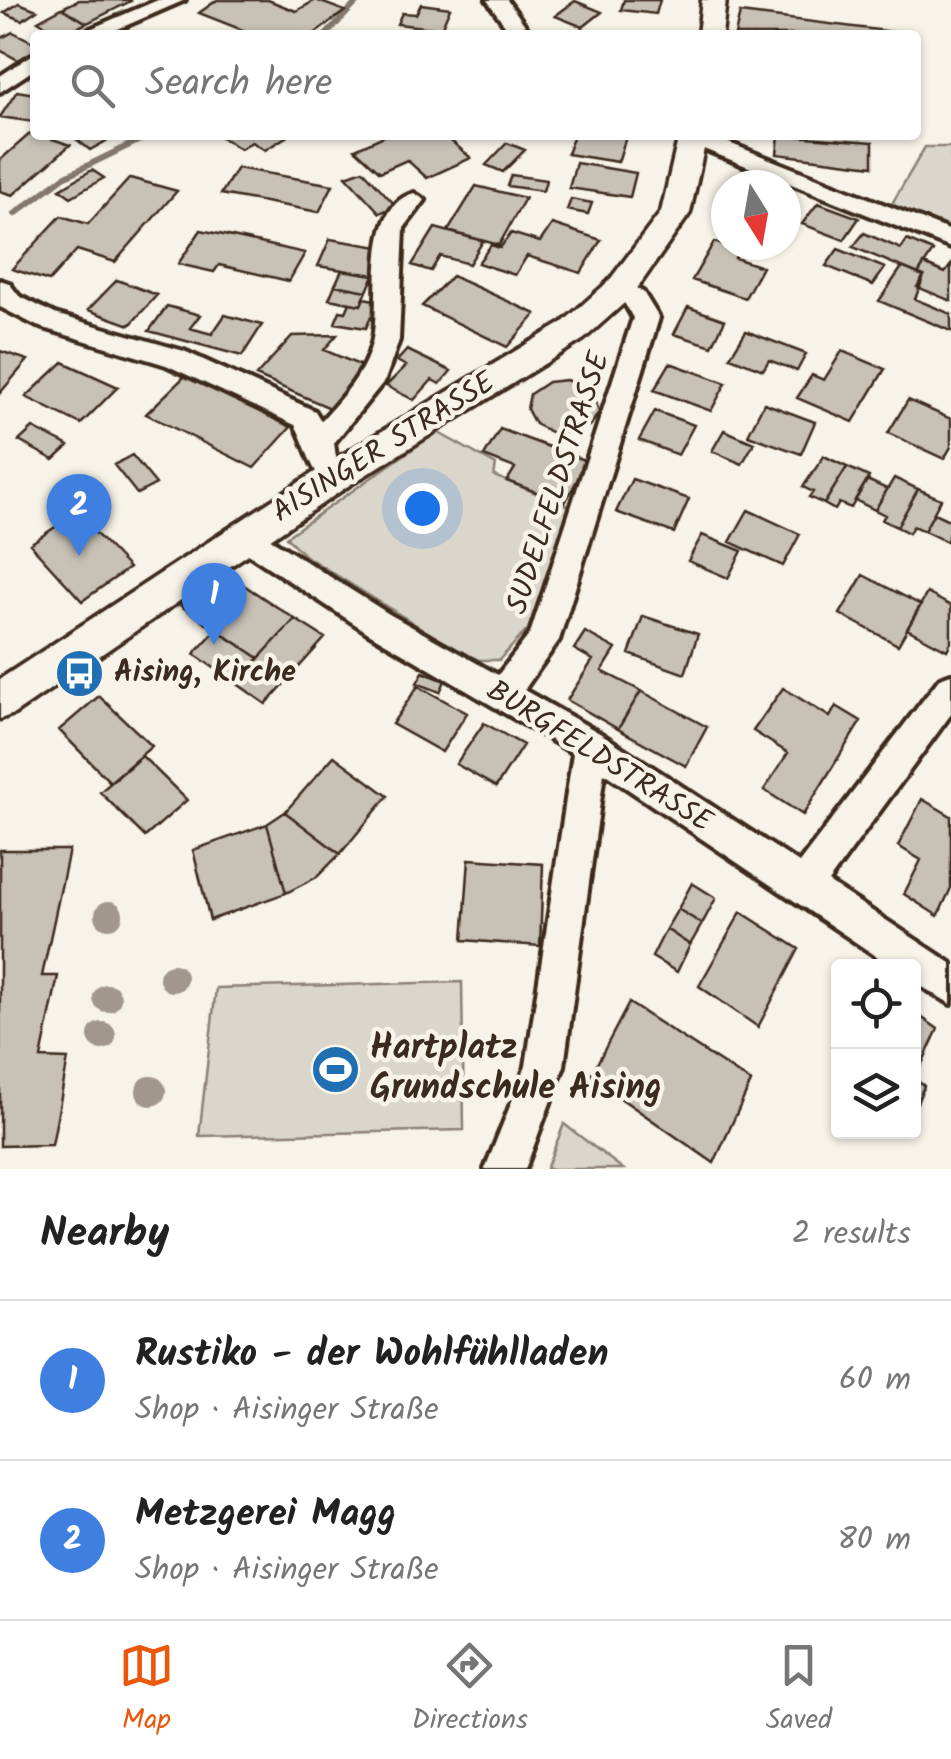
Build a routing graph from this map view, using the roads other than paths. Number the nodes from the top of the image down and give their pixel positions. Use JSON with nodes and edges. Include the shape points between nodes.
{"nodes":[{"id":1,"x":175,"y":0,"type":"edge"},
{"id":2,"x":497,"y":0,"type":"edge"},
{"id":3,"x":714,"y":0,"type":"edge"},
{"id":4,"x":99,"y":30,"type":"edge"},
{"id":5,"x":518,"y":30,"type":"edge"},
{"id":6,"x":711,"y":30,"type":"edge"},
{"id":7,"x":30,"y":63,"type":"edge"},
{"id":8,"x":0,"y":86,"type":"edge"},
{"id":9,"x":691,"y":140,"type":"edge"},
{"id":10,"x":702,"y":140,"type":"edge"},
{"id":11,"x":414,"y":200,"type":"dead end"},
{"id":12,"x":951,"y":240,"type":"edge"},
{"id":13,"x":0,"y":289,"type":"edge"},
{"id":14,"x":620,"y":289,"type":"junction"},
{"id":15,"x":320,"y":441,"type":"junction"},
{"id":16,"x":336,"y":476,"type":"junction"},
{"id":17,"x":243,"y":536,"type":"junction"},
{"id":18,"x":951,"y":688,"type":"edge"},
{"id":19,"x":502,"y":695,"type":"junction"},
{"id":20,"x":0,"y":702,"type":"edge"},
{"id":21,"x":591,"y":746,"type":"junction"},
{"id":22,"x":802,"y":888,"type":"junction"},
{"id":23,"x":951,"y":985,"type":"edge"},
{"id":24,"x":504,"y":1169,"type":"edge"}],
"edges":[{"from":1,"to":4,"type":"street"},
{"from":2,"to":5,"type":"street"},
{"from":3,"to":6,"type":"main road"},
{"from":7,"to":8,"type":"street"},
{"from":9,"to":14,"type":"main road","name":"AISINGER STRASSE","via":[[675,212]]},
{"from":10,"to":12,"type":"street"},
{"from":11,"to":15,"type":"street","via":[[392,228],[386,340],[372,380]]},
{"from":13,"to":15,"type":"street","via":[[10,302],[46,320],[175,358],[305,418]]},
{"from":14,"to":16,"type":"main road","name":"AISINGER STRASSE","via":[[573,331]]},
{"from":14,"to":19,"type":"street","name":"SUDELFELDSTRASSE","via":[[646,318],[543,640]]},
{"from":15,"to":16,"type":"street","via":[[323,460]]},
{"from":16,"to":17,"type":"main road","name":"AISINGER STRASSE"},
{"from":17,"to":19,"type":"street","name":"BURGFELDSTRASSE"},
{"from":17,"to":20,"type":"main road","name":"AISINGER STRASSE"},
{"from":18,"to":22,"type":"street"},
{"from":19,"to":21,"type":"street","name":"BURGFELDSTRASSE"},
{"from":21,"to":22,"type":"street","name":"BURGFELDSTRASSE"},
{"from":21,"to":24,"type":"street","via":[[545,1066]]},
{"from":22,"to":23,"type":"street","name":"BURGFELDSTRASSE"}]}
